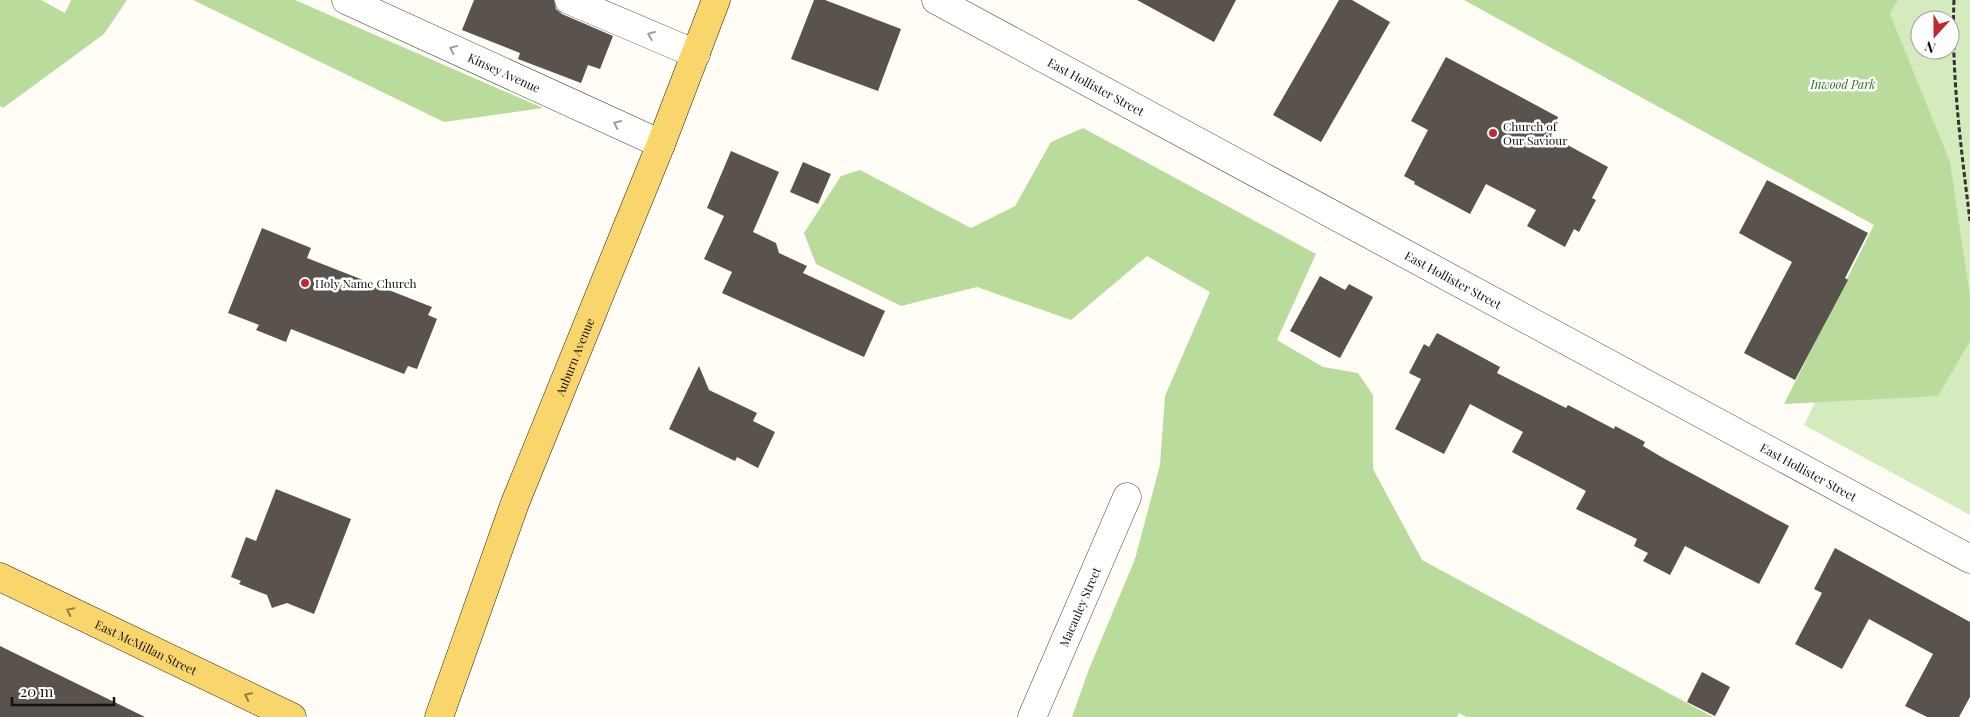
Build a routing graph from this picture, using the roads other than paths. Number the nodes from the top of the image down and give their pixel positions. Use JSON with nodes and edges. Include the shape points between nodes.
{"nodes":[{"id":1,"x":346,"y":0,"type":"edge"},
{"id":2,"x":569,"y":0,"type":"edge"},
{"id":3,"x":716,"y":0,"type":"edge"},
{"id":4,"x":936,"y":0,"type":"edge"},
{"id":5,"x":696,"y":54,"type":"junction"},
{"id":6,"x":661,"y":144,"type":"junction"},
{"id":7,"x":1127,"y":497,"type":"dead end"},
{"id":8,"x":1970,"y":559,"type":"edge"},
{"id":9,"x":0,"y":577,"type":"edge"},
{"id":10,"x":292,"y":717,"type":"edge"},
{"id":11,"x":439,"y":717,"type":"edge"},
{"id":12,"x":1032,"y":717,"type":"edge"}],
"edges":[{"from":6,"to":1,"type":"street","name":"Kinsey Avenue","one_way":true},
{"from":5,"to":2,"type":"street","one_way":true},
{"from":3,"to":5,"type":"main road","name":"Auburn Avenue"},
{"from":4,"to":8,"type":"street","name":"East Hollister Street"},
{"from":5,"to":6,"type":"main road","name":"Auburn Avenue"},
{"from":6,"to":11,"type":"main road","name":"Auburn Avenue","via":[[515,503]]},
{"from":7,"to":12,"type":"street","name":"Macauley Street"},
{"from":10,"to":9,"type":"main road","name":"East McMillan Street","one_way":true}]}
